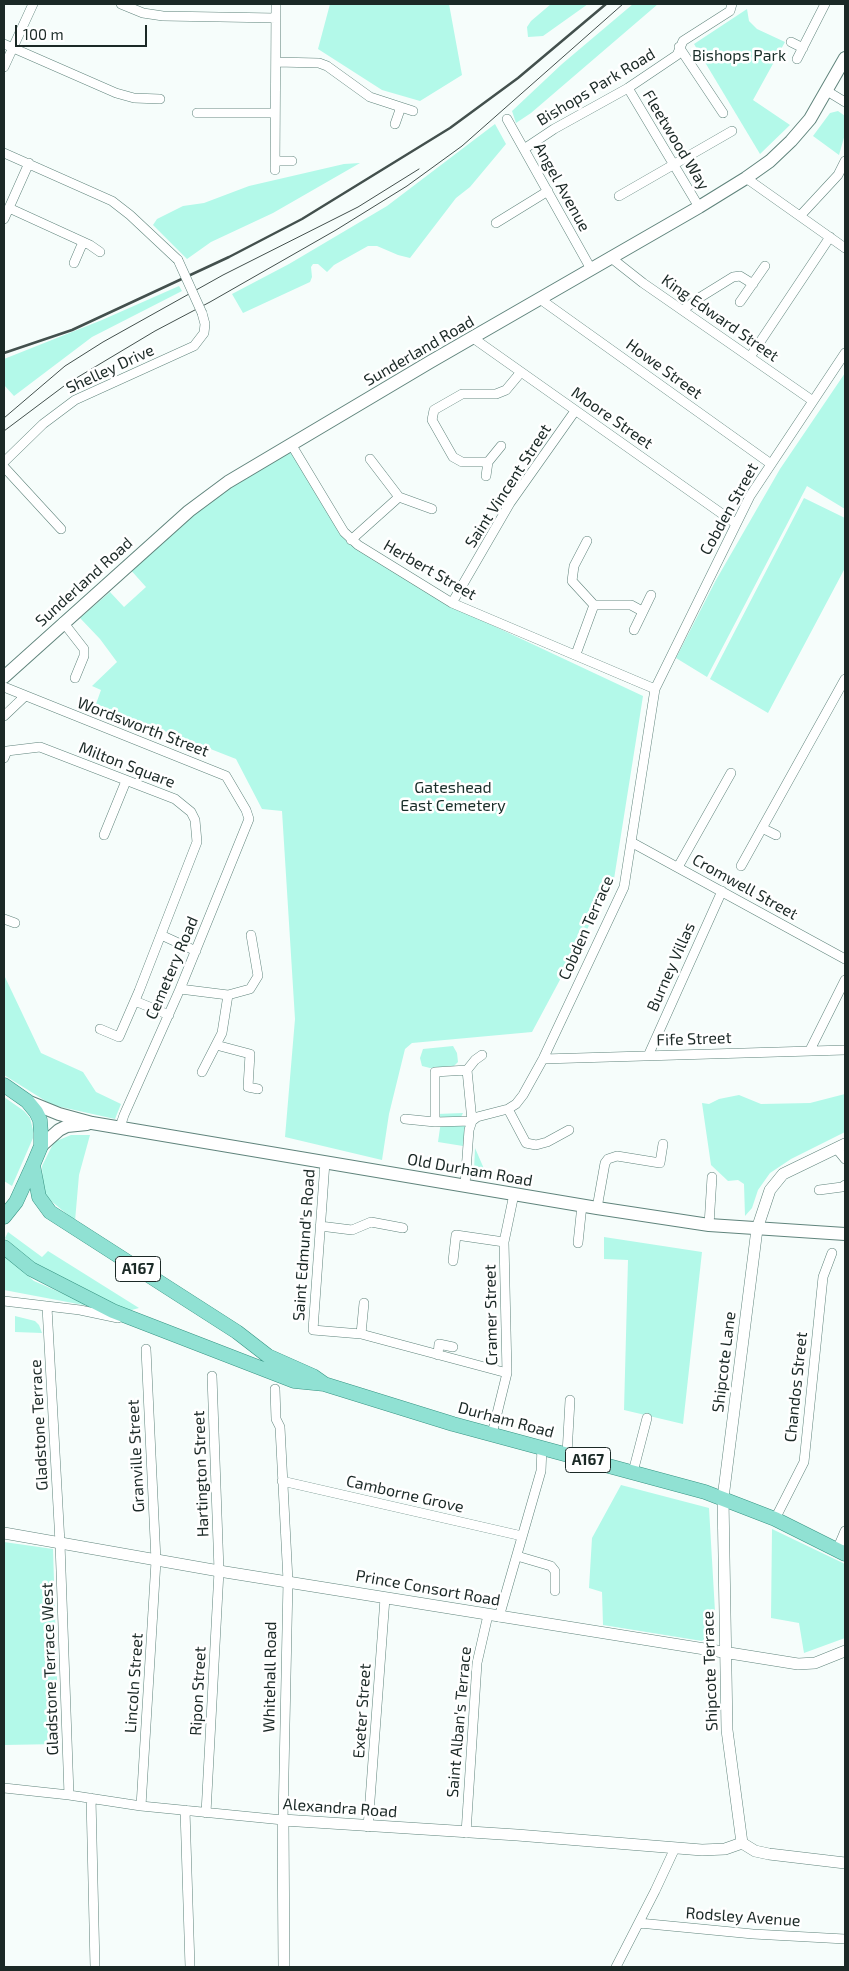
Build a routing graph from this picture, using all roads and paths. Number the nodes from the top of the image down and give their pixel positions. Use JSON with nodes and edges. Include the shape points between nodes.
{"nodes":[{"id":1,"x":33,"y":4,"type":"edge"},
{"id":2,"x":121,"y":4,"type":"edge"},
{"id":3,"x":276,"y":4,"type":"edge"},
{"id":4,"x":732,"y":4,"type":"edge"},
{"id":5,"x":825,"y":4,"type":"edge"},
{"id":6,"x":276,"y":18,"type":"junction"},
{"id":7,"x":791,"y":42,"type":"dead end"},
{"id":8,"x":8,"y":45,"type":"edge"},
{"id":9,"x":679,"y":47,"type":"junction"},
{"id":10,"x":803,"y":48,"type":"junction"},
{"id":11,"x":845,"y":58,"type":"edge"},
{"id":12,"x":797,"y":59,"type":"dead end"},
{"id":13,"x":276,"y":62,"type":"junction"},
{"id":14,"x":4,"y":67,"type":"edge"},
{"id":15,"x":628,"y":88,"type":"junction"},
{"id":16,"x":826,"y":91,"type":"junction"},
{"id":17,"x":160,"y":100,"type":"dead end"},
{"id":18,"x":845,"y":102,"type":"edge"},
{"id":19,"x":401,"y":107,"type":"junction"},
{"id":20,"x":413,"y":111,"type":"dead end"},
{"id":21,"x":197,"y":112,"type":"dead end"},
{"id":22,"x":274,"y":113,"type":"junction"},
{"id":23,"x":723,"y":113,"type":"dead end"},
{"id":24,"x":507,"y":119,"type":"dead end"},
{"id":25,"x":395,"y":124,"type":"dead end"},
{"id":26,"x":732,"y":130,"type":"dead end"},
{"id":27,"x":524,"y":149,"type":"junction"},
{"id":28,"x":4,"y":153,"type":"edge"},
{"id":29,"x":292,"y":161,"type":"dead end"},
{"id":30,"x":845,"y":161,"type":"edge"},
{"id":31,"x":28,"y":163,"type":"junction"},
{"id":32,"x":673,"y":164,"type":"junction"},
{"id":33,"x":746,"y":178,"type":"junction"},
{"id":34,"x":548,"y":191,"type":"junction"},
{"id":35,"x":619,"y":196,"type":"dead end"},
{"id":36,"x":699,"y":207,"type":"junction"},
{"id":37,"x":9,"y":208,"type":"junction"},
{"id":38,"x":800,"y":216,"type":"junction"},
{"id":39,"x":4,"y":219,"type":"edge"},
{"id":40,"x":496,"y":224,"type":"dead end"},
{"id":41,"x":830,"y":237,"type":"junction"},
{"id":42,"x":83,"y":242,"type":"junction"},
{"id":43,"x":845,"y":248,"type":"edge"},
{"id":44,"x":100,"y":252,"type":"dead end"},
{"id":45,"x":610,"y":257,"type":"junction"},
{"id":46,"x":74,"y":263,"type":"dead end"},
{"id":47,"x":765,"y":266,"type":"dead end"},
{"id":48,"x":591,"y":269,"type":"junction"},
{"id":49,"x":753,"y":284,"type":"junction"},
{"id":50,"x":540,"y":299,"type":"junction"},
{"id":51,"x":740,"y":302,"type":"dead end"},
{"id":52,"x":683,"y":310,"type":"junction"},
{"id":53,"x":473,"y":338,"type":"junction"},
{"id":54,"x":845,"y":353,"type":"edge"},
{"id":55,"x":750,"y":357,"type":"junction"},
{"id":56,"x":521,"y":372,"type":"junction"},
{"id":57,"x":814,"y":401,"type":"junction"},
{"id":58,"x":576,"y":411,"type":"junction"},
{"id":59,"x":291,"y":444,"type":"junction"},
{"id":60,"x":501,"y":446,"type":"dead end"},
{"id":61,"x":370,"y":460,"type":"dead end"},
{"id":62,"x":4,"y":462,"type":"edge"},
{"id":63,"x":488,"y":462,"type":"junction"},
{"id":64,"x":771,"y":464,"type":"junction"},
{"id":65,"x":4,"y":467,"type":"edge"},
{"id":66,"x":486,"y":476,"type":"dead end"},
{"id":67,"x":398,"y":497,"type":"junction"},
{"id":68,"x":432,"y":509,"type":"dead end"},
{"id":69,"x":735,"y":523,"type":"junction"},
{"id":70,"x":60,"y":529,"type":"dead end"},
{"id":71,"x":351,"y":540,"type":"junction"},
{"id":72,"x":587,"y":541,"type":"dead end"},
{"id":73,"x":651,"y":595,"type":"dead end"},
{"id":74,"x":452,"y":603,"type":"junction"},
{"id":75,"x":594,"y":605,"type":"junction"},
{"id":76,"x":642,"y":611,"type":"junction"},
{"id":77,"x":63,"y":622,"type":"junction"},
{"id":78,"x":634,"y":630,"type":"dead end"},
{"id":79,"x":576,"y":654,"type":"junction"},
{"id":80,"x":4,"y":676,"type":"edge"},
{"id":81,"x":75,"y":678,"type":"dead end"},
{"id":82,"x":845,"y":679,"type":"edge"},
{"id":83,"x":4,"y":688,"type":"edge"},
{"id":84,"x":656,"y":688,"type":"junction"},
{"id":85,"x":24,"y":697,"type":"junction"},
{"id":86,"x":4,"y":716,"type":"edge"},
{"id":87,"x":5,"y":753,"type":"edge"},
{"id":88,"x":731,"y":773,"type":"dead end"},
{"id":89,"x":126,"y":781,"type":"junction"},
{"id":90,"x":249,"y":819,"type":"joint"},
{"id":91,"x":762,"y":828,"type":"junction"},
{"id":92,"x":104,"y":835,"type":"dead end"},
{"id":93,"x":776,"y":835,"type":"dead end"},
{"id":94,"x":631,"y":842,"type":"junction"},
{"id":95,"x":741,"y":866,"type":"dead end"},
{"id":96,"x":678,"y":867,"type":"junction"},
{"id":97,"x":722,"y":891,"type":"junction"},
{"id":98,"x":4,"y":918,"type":"edge"},
{"id":99,"x":15,"y":923,"type":"dead end"},
{"id":100,"x":161,"y":935,"type":"junction"},
{"id":101,"x":251,"y":935,"type":"dead end"},
{"id":102,"x":196,"y":951,"type":"junction"},
{"id":103,"x":845,"y":959,"type":"edge"},
{"id":104,"x":845,"y":980,"type":"edge"},
{"id":105,"x":180,"y":989,"type":"junction"},
{"id":106,"x":228,"y":995,"type":"junction"},
{"id":107,"x":135,"y":1001,"type":"junction"},
{"id":108,"x":169,"y":1015,"type":"junction"},
{"id":109,"x":100,"y":1029,"type":"dead end"},
{"id":110,"x":216,"y":1045,"type":"junction"},
{"id":111,"x":810,"y":1050,"type":"junction"},
{"id":112,"x":845,"y":1050,"type":"edge"},
{"id":113,"x":482,"y":1055,"type":"dead end"},
{"id":114,"x":648,"y":1056,"type":"junction"},
{"id":115,"x":543,"y":1059,"type":"junction"},
{"id":116,"x":467,"y":1070,"type":"junction"},
{"id":117,"x":202,"y":1072,"type":"dead end"},
{"id":118,"x":4,"y":1085,"type":"edge"},
{"id":119,"x":258,"y":1088,"type":"dead end"},
{"id":120,"x":27,"y":1101,"type":"junction"},
{"id":121,"x":508,"y":1109,"type":"junction"},
{"id":122,"x":405,"y":1119,"type":"dead end"},
{"id":123,"x":472,"y":1121,"type":"junction"},
{"id":124,"x":435,"y":1122,"type":"junction"},
{"id":125,"x":92,"y":1124,"type":"junction"},
{"id":126,"x":120,"y":1128,"type":"junction"},
{"id":127,"x":570,"y":1130,"type":"dead end"},
{"id":128,"x":663,"y":1144,"type":"dead end"},
{"id":129,"x":41,"y":1146,"type":"junction"},
{"id":130,"x":841,"y":1146,"type":"edge"},
{"id":131,"x":845,"y":1159,"type":"edge"},
{"id":132,"x":325,"y":1162,"type":"junction"},
{"id":133,"x":32,"y":1165,"type":"junction"},
{"id":134,"x":712,"y":1177,"type":"dead end"},
{"id":135,"x":465,"y":1185,"type":"junction"},
{"id":136,"x":845,"y":1185,"type":"edge"},
{"id":137,"x":819,"y":1190,"type":"dead end"},
{"id":138,"x":514,"y":1194,"type":"junction"},
{"id":139,"x":582,"y":1205,"type":"junction"},
{"id":140,"x":597,"y":1208,"type":"junction"},
{"id":141,"x":4,"y":1217,"type":"edge"},
{"id":142,"x":320,"y":1226,"type":"junction"},
{"id":143,"x":709,"y":1226,"type":"junction"},
{"id":144,"x":403,"y":1228,"type":"dead end"},
{"id":145,"x":757,"y":1230,"type":"junction"},
{"id":146,"x":845,"y":1234,"type":"edge"},
{"id":147,"x":504,"y":1242,"type":"junction"},
{"id":148,"x":578,"y":1243,"type":"dead end"},
{"id":149,"x":4,"y":1247,"type":"edge"},
{"id":150,"x":832,"y":1253,"type":"dead end"},
{"id":151,"x":453,"y":1261,"type":"dead end"},
{"id":152,"x":4,"y":1301,"type":"edge"},
{"id":153,"x":364,"y":1303,"type":"dead end"},
{"id":154,"x":46,"y":1307,"type":"junction"},
{"id":155,"x":140,"y":1322,"type":"junction"},
{"id":156,"x":361,"y":1334,"type":"junction"},
{"id":157,"x":453,"y":1347,"type":"dead end"},
{"id":158,"x":146,"y":1350,"type":"dead end"},
{"id":159,"x":438,"y":1354,"type":"junction"},
{"id":160,"x":507,"y":1373,"type":"junction"},
{"id":161,"x":212,"y":1376,"type":"dead end"},
{"id":162,"x":324,"y":1384,"type":"junction"},
{"id":163,"x":275,"y":1389,"type":"dead end"},
{"id":164,"x":570,"y":1400,"type":"dead end"},
{"id":165,"x":647,"y":1418,"type":"dead end"},
{"id":166,"x":492,"y":1434,"type":"junction"},
{"id":167,"x":542,"y":1447,"type":"junction"},
{"id":168,"x":567,"y":1454,"type":"junction"},
{"id":169,"x":633,"y":1472,"type":"junction"},
{"id":170,"x":282,"y":1481,"type":"junction"},
{"id":171,"x":723,"y":1498,"type":"junction"},
{"id":172,"x":774,"y":1519,"type":"junction"},
{"id":173,"x":845,"y":1531,"type":"edge"},
{"id":174,"x":4,"y":1533,"type":"edge"},
{"id":175,"x":522,"y":1536,"type":"junction"},
{"id":176,"x":60,"y":1543,"type":"junction"},
{"id":177,"x":841,"y":1552,"type":"edge"},
{"id":178,"x":517,"y":1556,"type":"junction"},
{"id":179,"x":156,"y":1561,"type":"junction"},
{"id":180,"x":220,"y":1571,"type":"junction"},
{"id":181,"x":288,"y":1581,"type":"junction"},
{"id":182,"x":555,"y":1591,"type":"dead end"},
{"id":183,"x":385,"y":1598,"type":"junction"},
{"id":184,"x":493,"y":1616,"type":"junction"},
{"id":185,"x":845,"y":1651,"type":"edge"},
{"id":186,"x":725,"y":1653,"type":"junction"},
{"id":187,"x":4,"y":1788,"type":"edge"},
{"id":188,"x":69,"y":1795,"type":"junction"},
{"id":189,"x":91,"y":1798,"type":"junction"},
{"id":190,"x":141,"y":1806,"type":"junction"},
{"id":191,"x":185,"y":1810,"type":"junction"},
{"id":192,"x":206,"y":1813,"type":"junction"},
{"id":193,"x":283,"y":1820,"type":"junction"},
{"id":194,"x":368,"y":1826,"type":"junction"},
{"id":195,"x":466,"y":1833,"type":"junction"},
{"id":196,"x":742,"y":1843,"type":"junction"},
{"id":197,"x":675,"y":1848,"type":"junction"},
{"id":198,"x":845,"y":1863,"type":"edge"},
{"id":199,"x":639,"y":1923,"type":"junction"},
{"id":200,"x":845,"y":1939,"type":"edge"},
{"id":201,"x":95,"y":1967,"type":"edge"},
{"id":202,"x":190,"y":1967,"type":"edge"},
{"id":203,"x":284,"y":1967,"type":"edge"},
{"id":204,"x":616,"y":1967,"type":"edge"}],
"edges":[{"from":1,"to":8,"type":"street"},
{"from":2,"to":6,"type":"street","via":[[158,15]]},
{"from":3,"to":6,"type":"street"},
{"from":4,"to":9,"type":"street","name":"Bishops Park Road","via":[[730,11],[687,37]]},
{"from":5,"to":10,"type":"street"},
{"from":6,"to":13,"type":"street"},
{"from":7,"to":10,"type":"street"},
{"from":8,"to":14,"type":"street"},
{"from":8,"to":17,"type":"street","via":[[116,93]]},
{"from":9,"to":15,"type":"street","name":"Bishops Park Road","via":[[677,55]]},
{"from":9,"to":23,"type":"street"},
{"from":10,"to":12,"type":"street"},
{"from":11,"to":16,"type":"main road","name":"Sunderland Road"},
{"from":13,"to":19,"type":"street","via":[[319,63],[370,97]]},
{"from":13,"to":22,"type":"street"},
{"from":15,"to":27,"type":"street","name":"Bishops Park Road"},
{"from":15,"to":32,"type":"street","name":"Fleetwood Way"},
{"from":16,"to":18,"type":"street"},
{"from":16,"to":33,"type":"main road","name":"Sunderland Road","via":[[791,141]]},
{"from":19,"to":20,"type":"street"},
{"from":19,"to":25,"type":"street"},
{"from":21,"to":22,"type":"street"},
{"from":22,"to":29,"type":"street","via":[[275,166]]},
{"from":24,"to":27,"type":"street","name":"Angel Avenue"},
{"from":26,"to":32,"type":"street"},
{"from":27,"to":34,"type":"street","name":"Angel Avenue"},
{"from":28,"to":31,"type":"street"},
{"from":30,"to":38,"type":"street","via":[[838,175]]},
{"from":31,"to":37,"type":"street"},
{"from":31,"to":62,"type":"street","name":"Shelley Drive","bridge":true,"via":[[112,201],[130,215],[178,260],[205,326],[194,346],[75,400],[43,424]]},
{"from":32,"to":35,"type":"street"},
{"from":32,"to":36,"type":"street","name":"Fleetwood Way"},
{"from":33,"to":36,"type":"main road","name":"Sunderland Road"},
{"from":33,"to":38,"type":"street"},
{"from":34,"to":40,"type":"street"},
{"from":34,"to":48,"type":"street","name":"Angel Avenue"},
{"from":36,"to":45,"type":"main road","name":"Sunderland Road"},
{"from":37,"to":39,"type":"street"},
{"from":37,"to":42,"type":"street"},
{"from":38,"to":41,"type":"street"},
{"from":41,"to":43,"type":"street"},
{"from":41,"to":55,"type":"street"},
{"from":42,"to":44,"type":"street"},
{"from":42,"to":46,"type":"street"},
{"from":45,"to":48,"type":"main road","name":"Sunderland Road"},
{"from":45,"to":52,"type":"street","name":"King Edward Street"},
{"from":47,"to":49,"type":"street"},
{"from":48,"to":50,"type":"main road","name":"Sunderland Road"},
{"from":49,"to":51,"type":"street"},
{"from":49,"to":52,"type":"street","via":[[740,276],[733,277]]},
{"from":50,"to":53,"type":"main road","name":"Sunderland Road"},
{"from":50,"to":64,"type":"street","name":"Howe Street"},
{"from":52,"to":55,"type":"street","name":"King Edward Street"},
{"from":53,"to":56,"type":"street","name":"Moore Street"},
{"from":53,"to":59,"type":"main road","name":"Sunderland Road"},
{"from":54,"to":57,"type":"street","name":"Cobden Street"},
{"from":55,"to":57,"type":"street","name":"King Edward Street"},
{"from":56,"to":58,"type":"street","name":"Moore Street"},
{"from":56,"to":63,"type":"street","via":[[506,390],[496,394],[462,394],[434,410],[432,420],[453,457],[462,462]]},
{"from":57,"to":64,"type":"street","name":"Cobden Street"},
{"from":58,"to":69,"type":"street","name":"Moore Street"},
{"from":58,"to":74,"type":"street","name":"Saint Vincent Street","via":[[510,503]]},
{"from":59,"to":71,"type":"street","name":"Herbert Street"},
{"from":59,"to":77,"type":"main road","name":"Sunderland Road","via":[[228,482],[189,511]]},
{"from":60,"to":63,"type":"street"},
{"from":61,"to":67,"type":"street"},
{"from":63,"to":66,"type":"street"},
{"from":64,"to":69,"type":"street","name":"Cobden Street"},
{"from":65,"to":70,"type":"street"},
{"from":67,"to":68,"type":"street"},
{"from":67,"to":71,"type":"street"},
{"from":69,"to":84,"type":"street","name":"Cobden Street"},
{"from":71,"to":74,"type":"street","name":"Herbert Street"},
{"from":72,"to":75,"type":"street","via":[[574,566],[572,581]]},
{"from":73,"to":76,"type":"street"},
{"from":74,"to":79,"type":"street","name":"Herbert Street"},
{"from":75,"to":76,"type":"street","via":[[631,605]]},
{"from":75,"to":79,"type":"street"},
{"from":76,"to":78,"type":"street"},
{"from":77,"to":80,"type":"main road","name":"Sunderland Road"},
{"from":77,"to":81,"type":"street","via":[[84,649]]},
{"from":79,"to":84,"type":"street","name":"Herbert Street"},
{"from":82,"to":91,"type":"street"},
{"from":83,"to":85,"type":"street","name":"Wordsworth Street"},
{"from":84,"to":94,"type":"street","name":"Cobden Terrace"},
{"from":85,"to":86,"type":"street"},
{"from":85,"to":90,"type":"street","name":"Wordsworth Street","via":[[226,776]]},
{"from":87,"to":89,"type":"street","name":"Milton Square","via":[[40,747]]},
{"from":88,"to":96,"type":"street"},
{"from":89,"to":92,"type":"street"},
{"from":89,"to":100,"type":"street","name":"Milton Square","via":[[175,799],[195,820],[197,842]]},
{"from":90,"to":102,"type":"street","name":"Cemetery Road"},
{"from":91,"to":93,"type":"street"},
{"from":91,"to":95,"type":"street"},
{"from":94,"to":96,"type":"street","name":"Cromwell Street"},
{"from":94,"to":115,"type":"street","name":"Cobden Terrace","via":[[624,887]]},
{"from":96,"to":97,"type":"street","name":"Cromwell Street"},
{"from":97,"to":103,"type":"street","name":"Cromwell Street"},
{"from":97,"to":114,"type":"street","name":"Burney Villas"},
{"from":98,"to":99,"type":"street"},
{"from":100,"to":102,"type":"street"},
{"from":100,"to":107,"type":"street","name":"Milton Square"},
{"from":101,"to":106,"type":"street","via":[[258,976],[250,989]]},
{"from":102,"to":105,"type":"street","name":"Cemetery Road"},
{"from":104,"to":111,"type":"street"},
{"from":105,"to":106,"type":"street"},
{"from":105,"to":108,"type":"street","name":"Cemetery Road"},
{"from":106,"to":110,"type":"street","via":[[222,1033]]},
{"from":107,"to":108,"type":"street"},
{"from":107,"to":109,"type":"street","name":"Milton Square","via":[[119,1037]]},
{"from":108,"to":126,"type":"street","name":"Cemetery Road"},
{"from":110,"to":117,"type":"street"},
{"from":110,"to":119,"type":"street","via":[[250,1054],[248,1087]]},
{"from":111,"to":112,"type":"street","name":"Fife Street"},
{"from":111,"to":114,"type":"street","name":"Fife Street"},
{"from":113,"to":116,"type":"street"},
{"from":114,"to":115,"type":"street","name":"Fife Street"},
{"from":115,"to":121,"type":"street","name":"Cobden Terrace","via":[[523,1096]]},
{"from":116,"to":123,"type":"street"},
{"from":116,"to":124,"type":"street","via":[[435,1072]]},
{"from":118,"to":120,"type":"main road"},
{"from":120,"to":125,"type":"main road","name":"Old Durham Road"},
{"from":120,"to":129,"type":"main road","via":[[40,1120]]},
{"from":121,"to":123,"type":"street"},
{"from":121,"to":127,"type":"street","via":[[526,1143],[547,1142]]},
{"from":122,"to":124,"type":"street"},
{"from":123,"to":124,"type":"street"},
{"from":123,"to":135,"type":"street"},
{"from":125,"to":126,"type":"main road","name":"Old Durham Road"},
{"from":125,"to":129,"type":"main road","name":"Old Durham Road","via":[[68,1126]]},
{"from":126,"to":132,"type":"main road","name":"Old Durham Road"},
{"from":128,"to":140,"type":"street","via":[[660,1163],[618,1156],[608,1159]]},
{"from":129,"to":133,"type":"main road"},
{"from":130,"to":131,"type":"street"},
{"from":130,"to":145,"type":"street","name":"Shipcote Lane","via":[[783,1174],[770,1190]]},
{"from":132,"to":135,"type":"main road","name":"Old Durham Road"},
{"from":132,"to":142,"type":"street","name":"Saint Edmund's Road"},
{"from":133,"to":141,"type":"main road","via":[[16,1202]]},
{"from":133,"to":162,"type":"main road","number":"A167","via":[[39,1197],[50,1212],[237,1332],[268,1356],[314,1376]]},
{"from":134,"to":143,"type":"street"},
{"from":135,"to":138,"type":"main road","name":"Old Durham Road"},
{"from":136,"to":137,"type":"street"},
{"from":138,"to":139,"type":"main road","name":"Old Durham Road"},
{"from":138,"to":147,"type":"street","name":"Cramer Street"},
{"from":139,"to":140,"type":"main road","name":"Old Durham Road"},
{"from":139,"to":148,"type":"street"},
{"from":140,"to":143,"type":"main road","name":"Old Durham Road"},
{"from":142,"to":144,"type":"street","via":[[352,1230],[371,1222]]},
{"from":142,"to":156,"type":"street","name":"Saint Edmund's Road","via":[[313,1330]]},
{"from":143,"to":145,"type":"main road","name":"Old Durham Road"},
{"from":145,"to":146,"type":"main road","name":"Old Durham Road"},
{"from":145,"to":171,"type":"street","name":"Shipcote Lane"},
{"from":147,"to":151,"type":"street","via":[[456,1235]]},
{"from":147,"to":160,"type":"street","name":"Cramer Street"},
{"from":149,"to":155,"type":"main road","number":"A167","via":[[55,1282]]},
{"from":150,"to":172,"type":"street","name":"Chandos Street","via":[[823,1276],[804,1462]]},
{"from":152,"to":154,"type":"street"},
{"from":153,"to":156,"type":"street"},
{"from":154,"to":155,"type":"street"},
{"from":154,"to":176,"type":"street","name":"Gladstone Terrace"},
{"from":155,"to":162,"type":"main road","number":"A167","via":[[294,1381]]},
{"from":156,"to":159,"type":"street"},
{"from":157,"to":159,"type":"street","via":[[439,1344]]},
{"from":158,"to":179,"type":"street","name":"Granville Street"},
{"from":159,"to":160,"type":"street"},
{"from":160,"to":166,"type":"street","name":"Cramer Street"},
{"from":161,"to":180,"type":"street","name":"Hartington Street"},
{"from":162,"to":166,"type":"main road","name":"Durham Road","number":"A167"},
{"from":163,"to":170,"type":"street","name":"Whitehall Road"},
{"from":164,"to":168,"type":"street"},
{"from":165,"to":169,"type":"street"},
{"from":166,"to":167,"type":"main road","name":"Durham Road","number":"A167"},
{"from":167,"to":168,"type":"main road","name":"Durham Road","number":"A167"},
{"from":167,"to":175,"type":"street","name":"Saint Alban's Terrace","via":[[541,1471]]},
{"from":168,"to":169,"type":"main road","name":"Durham Road","number":"A167"},
{"from":169,"to":171,"type":"main road","name":"Durham Road","number":"A167"},
{"from":170,"to":175,"type":"street","name":"Camborne Grove"},
{"from":170,"to":181,"type":"street","name":"Whitehall Road"},
{"from":171,"to":172,"type":"main road","name":"Durham Road","number":"A167"},
{"from":171,"to":186,"type":"street","name":"Shipcote Terrace"},
{"from":172,"to":177,"type":"main road","name":"Durham Road","number":"A167"},
{"from":173,"to":177,"type":"street"},
{"from":174,"to":176,"type":"street","name":"Prince Consort Road"},
{"from":175,"to":178,"type":"street","name":"Saint Alban's Terrace"},
{"from":176,"to":179,"type":"street","name":"Prince Consort Road"},
{"from":176,"to":188,"type":"street","name":"Gladstone Terrace West"},
{"from":178,"to":182,"type":"street","via":[[552,1566]]},
{"from":178,"to":184,"type":"street","name":"Saint Alban's Terrace"},
{"from":179,"to":180,"type":"street","name":"Prince Consort Road"},
{"from":179,"to":190,"type":"street","name":"Lincoln Street"},
{"from":180,"to":181,"type":"street","name":"Prince Consort Road"},
{"from":180,"to":192,"type":"street","name":"Ripon Street"},
{"from":181,"to":183,"type":"street","name":"Prince Consort Road"},
{"from":181,"to":193,"type":"street","name":"Whitehall Road"},
{"from":183,"to":184,"type":"street","name":"Prince Consort Road"},
{"from":183,"to":194,"type":"street","name":"Exeter Street"},
{"from":184,"to":186,"type":"street","name":"Prince Consort Road"},
{"from":184,"to":195,"type":"street","name":"Saint Alban's Terrace","via":[[477,1663]]},
{"from":185,"to":186,"type":"street","name":"Prince Consort Road","via":[[815,1663],[798,1664]]},
{"from":186,"to":196,"type":"street","name":"Shipcote Terrace","via":[[727,1730]]},
{"from":187,"to":188,"type":"street","name":"Alexandra Road"},
{"from":188,"to":189,"type":"street","name":"Alexandra Road"},
{"from":189,"to":190,"type":"street","name":"Alexandra Road"},
{"from":189,"to":201,"type":"street"},
{"from":190,"to":191,"type":"street","name":"Alexandra Road"},
{"from":191,"to":192,"type":"street","name":"Alexandra Road"},
{"from":191,"to":202,"type":"street"},
{"from":192,"to":193,"type":"street","name":"Alexandra Road"},
{"from":193,"to":194,"type":"street","name":"Alexandra Road"},
{"from":193,"to":203,"type":"street","name":"Whitehall Road"},
{"from":194,"to":195,"type":"street","name":"Alexandra Road"},
{"from":195,"to":197,"type":"street","name":"Alexandra Road"},
{"from":196,"to":197,"type":"street","name":"Alexandra Road","via":[[724,1849]]},
{"from":196,"to":198,"type":"street","via":[[755,1851],[769,1854]]},
{"from":197,"to":199,"type":"street"},
{"from":199,"to":200,"type":"street","name":"Rodsley Avenue"},
{"from":199,"to":204,"type":"street"}]}
